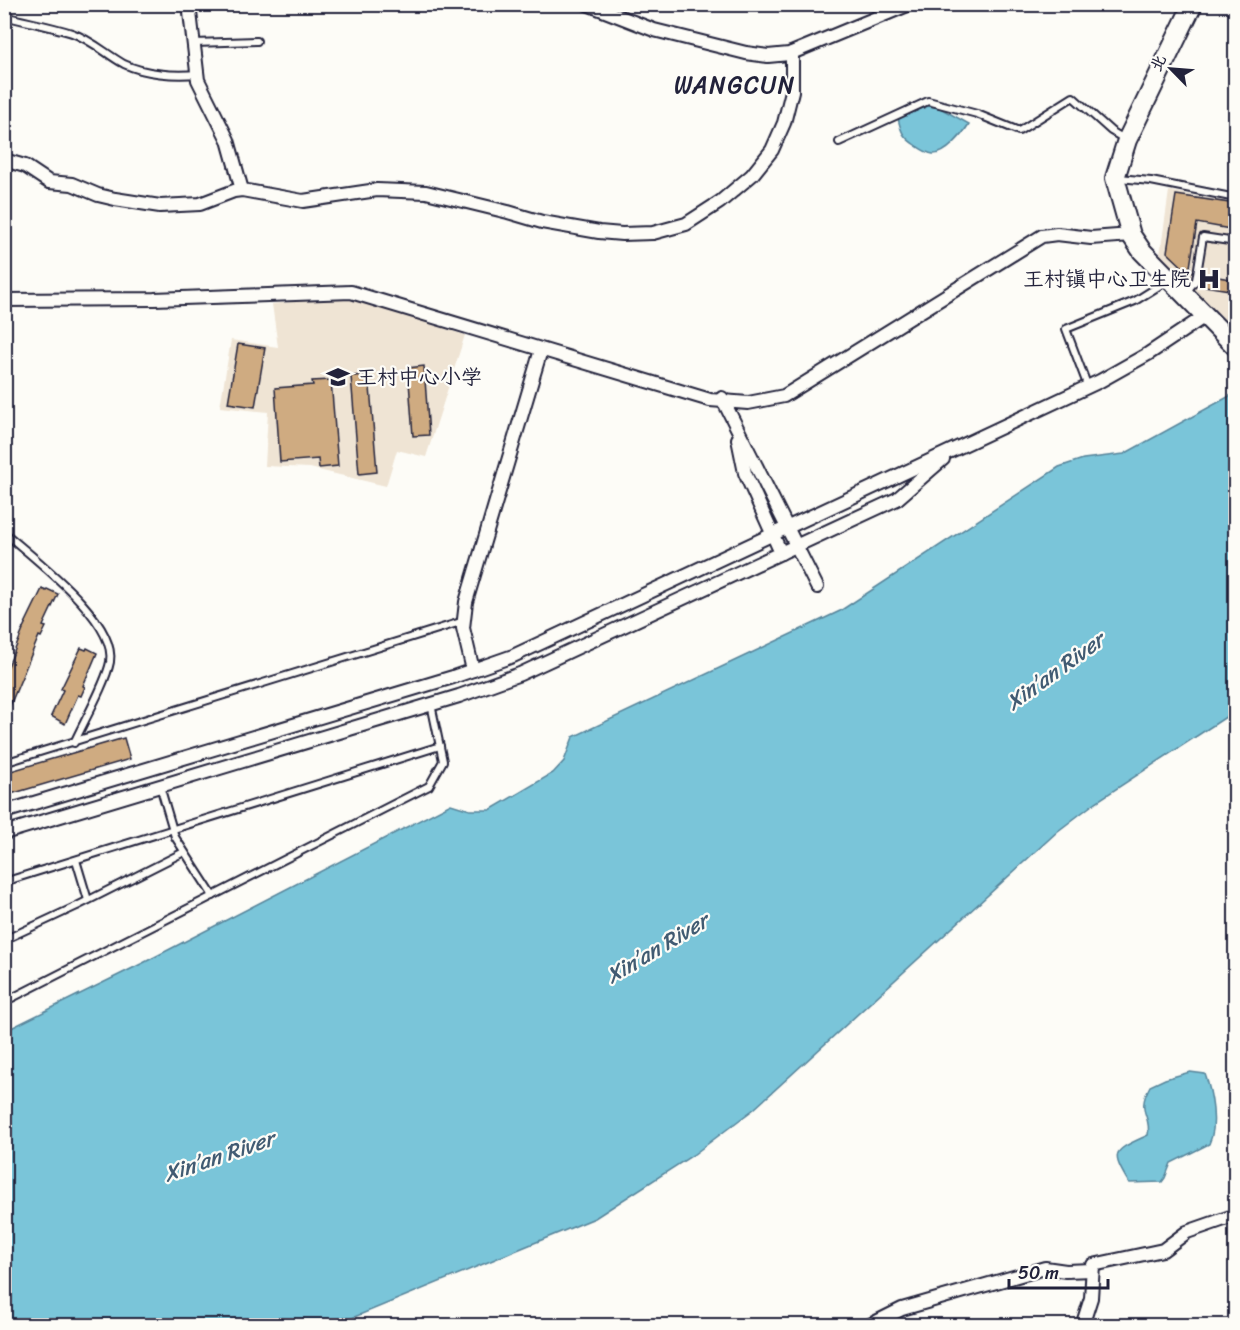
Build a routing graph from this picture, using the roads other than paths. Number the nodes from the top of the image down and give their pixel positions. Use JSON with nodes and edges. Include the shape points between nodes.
{"nodes":[{"id":1,"x":189,"y":4,"type":"edge"},
{"id":2,"x":587,"y":4,"type":"edge"},
{"id":3,"x":910,"y":4,"type":"edge"},
{"id":4,"x":1193,"y":4,"type":"edge"},
{"id":5,"x":4,"y":16,"type":"edge"},
{"id":6,"x":257,"y":40,"type":"dead end"},
{"id":7,"x":193,"y":43,"type":"junction"},
{"id":8,"x":792,"y":53,"type":"junction"},
{"id":9,"x":197,"y":74,"type":"junction"},
{"id":10,"x":1127,"y":140,"type":"junction"},
{"id":11,"x":839,"y":142,"type":"dead end"},
{"id":12,"x":4,"y":160,"type":"edge"},
{"id":13,"x":1115,"y":178,"type":"junction"},
{"id":14,"x":242,"y":190,"type":"junction"},
{"id":15,"x":1236,"y":198,"type":"edge"},
{"id":16,"x":1131,"y":235,"type":"junction"},
{"id":17,"x":1236,"y":242,"type":"edge"},
{"id":18,"x":1169,"y":279,"type":"junction"},
{"id":19,"x":1184,"y":294,"type":"junction"},
{"id":20,"x":4,"y":300,"type":"edge"},
{"id":21,"x":1205,"y":316,"type":"junction"},
{"id":22,"x":1230,"y":342,"type":"edge"},
{"id":23,"x":541,"y":350,"type":"junction"},
{"id":24,"x":1088,"y":387,"type":"junction"},
{"id":25,"x":726,"y":400,"type":"junction"},
{"id":26,"x":957,"y":447,"type":"junction"},
{"id":27,"x":4,"y":532,"type":"edge"},
{"id":28,"x":773,"y":535,"type":"junction"},
{"id":29,"x":781,"y":553,"type":"junction"},
{"id":30,"x":817,"y":587,"type":"dead end"},
{"id":31,"x":464,"y":621,"type":"junction"},
{"id":32,"x":473,"y":670,"type":"junction"},
{"id":33,"x":431,"y":704,"type":"junction"},
{"id":34,"x":75,"y":742,"type":"junction"},
{"id":35,"x":440,"y":746,"type":"junction"},
{"id":36,"x":4,"y":763,"type":"edge"},
{"id":37,"x":160,"y":786,"type":"junction"},
{"id":38,"x":4,"y":812,"type":"edge"},
{"id":39,"x":173,"y":830,"type":"junction"},
{"id":40,"x":4,"y":833,"type":"edge"},
{"id":41,"x":184,"y":852,"type":"junction"},
{"id":42,"x":76,"y":860,"type":"junction"},
{"id":43,"x":4,"y":882,"type":"edge"},
{"id":44,"x":213,"y":896,"type":"junction"},
{"id":45,"x":88,"y":900,"type":"junction"},
{"id":46,"x":4,"y":939,"type":"edge"},
{"id":47,"x":4,"y":1002,"type":"edge"},
{"id":48,"x":1236,"y":1215,"type":"edge"},
{"id":49,"x":1092,"y":1269,"type":"junction"},
{"id":50,"x":868,"y":1326,"type":"edge"},
{"id":51,"x":1082,"y":1326,"type":"edge"}],
"edges":[{"from":1,"to":7,"type":"street"},
{"from":2,"to":8,"type":"street","via":[[654,30],[746,53]]},
{"from":3,"to":8,"type":"street"},
{"from":4,"to":10,"type":"main road"},
{"from":5,"to":9,"type":"lane","via":[[73,33],[134,67],[157,73]]},
{"from":6,"to":7,"type":"lane"},
{"from":7,"to":9,"type":"street"},
{"from":8,"to":14,"type":"street","via":[[792,92],[772,150],[752,175],[720,202],[686,224],[652,233],[599,232],[542,222],[426,192],[377,190],[303,201]]},
{"from":9,"to":14,"type":"street","via":[[228,140]]},
{"from":10,"to":11,"type":"lane","via":[[1072,97],[1019,131],[928,100]]},
{"from":10,"to":13,"type":"main road"},
{"from":12,"to":14,"type":"street","via":[[25,166],[49,182],[160,206],[200,204]]},
{"from":13,"to":15,"type":"lane"},
{"from":13,"to":16,"type":"main road"},
{"from":16,"to":18,"type":"main road"},
{"from":16,"to":25,"type":"street","via":[[1042,236],[784,396],[760,402]]},
{"from":17,"to":19,"type":"lane","via":[[1203,237],[1196,280]]},
{"from":18,"to":19,"type":"main road"},
{"from":18,"to":24,"type":"lane","via":[[1135,301],[1066,329]]},
{"from":19,"to":21,"type":"main road"},
{"from":20,"to":23,"type":"street","via":[[351,292]]},
{"from":21,"to":22,"type":"main road"},
{"from":21,"to":24,"type":"street"},
{"from":23,"to":25,"type":"street","via":[[710,400]]},
{"from":23,"to":31,"type":"street","via":[[466,602]]},
{"from":24,"to":26,"type":"street"},
{"from":25,"to":28,"type":"street","via":[[745,473]]},
{"from":25,"to":30,"type":"street"},
{"from":26,"to":28,"type":"street"},
{"from":26,"to":29,"type":"street","via":[[897,499]]},
{"from":27,"to":34,"type":"lane","via":[[75,596],[105,632],[110,654],[108,668]]},
{"from":28,"to":29,"type":"street"},
{"from":28,"to":32,"type":"street","via":[[538,645]]},
{"from":29,"to":33,"type":"street","via":[[545,663]]},
{"from":31,"to":32,"type":"street"},
{"from":31,"to":34,"type":"lane"},
{"from":32,"to":38,"type":"street"},
{"from":33,"to":35,"type":"lane"},
{"from":33,"to":37,"type":"street"},
{"from":34,"to":36,"type":"lane"},
{"from":35,"to":39,"type":"lane"},
{"from":35,"to":44,"type":"lane","via":[[443,760],[429,786]]},
{"from":37,"to":39,"type":"lane"},
{"from":37,"to":40,"type":"street"},
{"from":39,"to":41,"type":"lane"},
{"from":39,"to":42,"type":"lane"},
{"from":41,"to":44,"type":"lane"},
{"from":41,"to":45,"type":"lane"},
{"from":42,"to":43,"type":"lane"},
{"from":42,"to":45,"type":"lane"},
{"from":44,"to":47,"type":"lane"},
{"from":45,"to":46,"type":"lane"},
{"from":48,"to":49,"type":"street","via":[[1188,1232],[1163,1250],[1097,1263]]},
{"from":49,"to":50,"type":"street","via":[[1045,1268],[902,1309]]},
{"from":49,"to":51,"type":"street","via":[[1091,1298]]}]}
